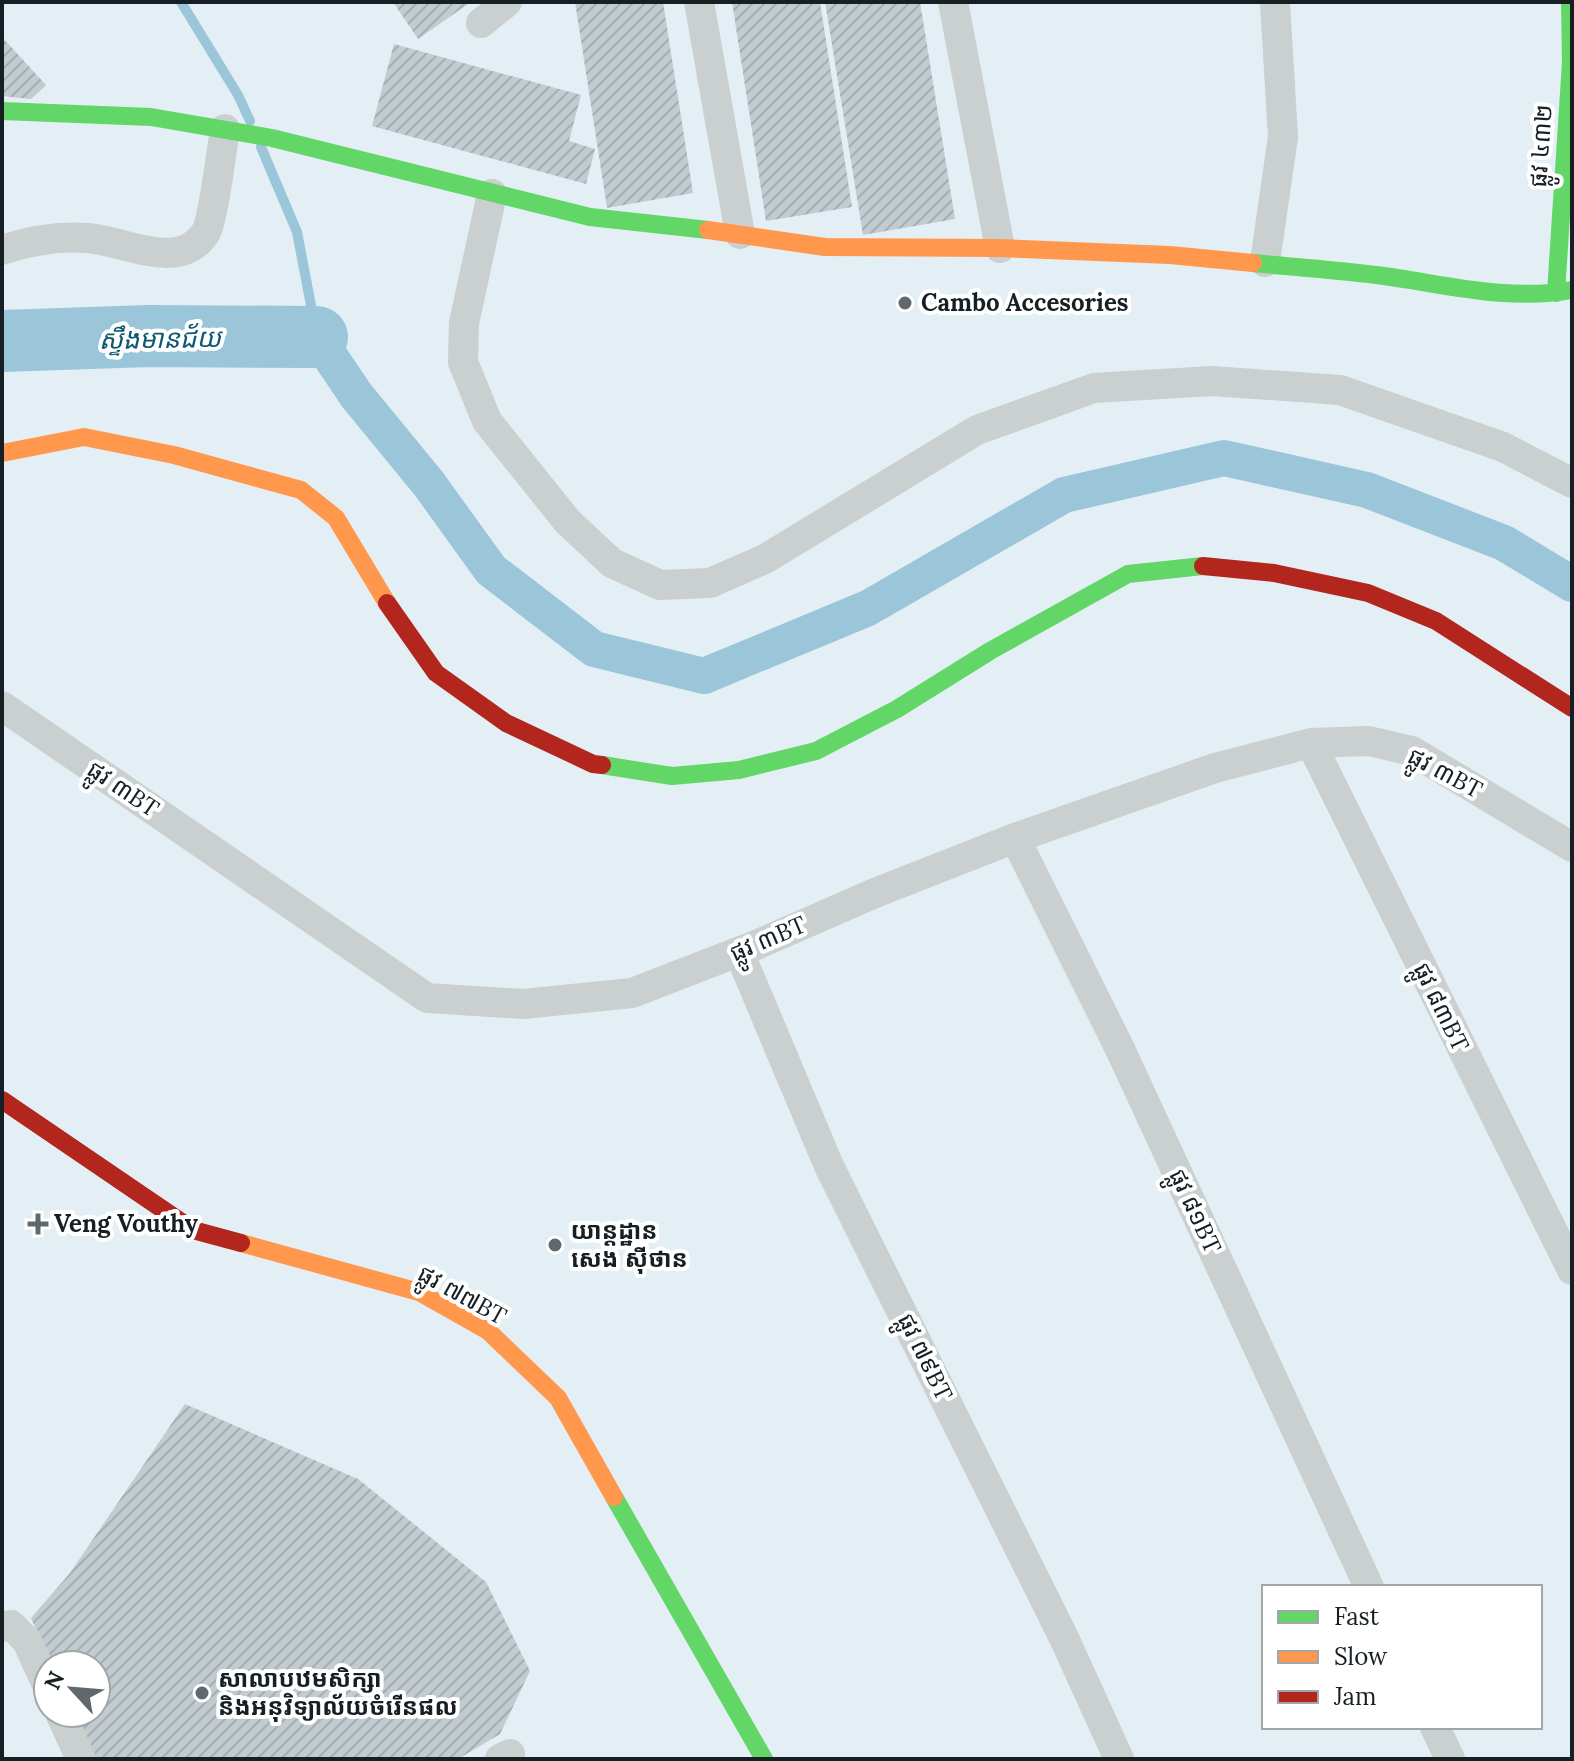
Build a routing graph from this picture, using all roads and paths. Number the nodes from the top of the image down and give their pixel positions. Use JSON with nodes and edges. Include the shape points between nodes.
{"nodes":[{"id":1,"x":507,"y":2,"type":"edge"},
{"id":2,"x":699,"y":2,"type":"edge"},
{"id":3,"x":953,"y":2,"type":"edge"},
{"id":4,"x":1275,"y":2,"type":"edge"},
{"id":5,"x":1570,"y":2,"type":"edge"},
{"id":6,"x":481,"y":23,"type":"dead end"},
{"id":7,"x":2,"y":111,"type":"edge"},
{"id":8,"x":228,"y":130,"type":"junction"},
{"id":9,"x":492,"y":194,"type":"junction"},
{"id":10,"x":740,"y":234,"type":"junction"},
{"id":11,"x":1000,"y":248,"type":"junction"},
{"id":12,"x":2,"y":250,"type":"edge"},
{"id":13,"x":1265,"y":262,"type":"junction"},
{"id":14,"x":1564,"y":292,"type":"edge"},
{"id":15,"x":2,"y":453,"type":"edge"},
{"id":16,"x":1572,"y":483,"type":"edge"},
{"id":17,"x":2,"y":706,"type":"edge"},
{"id":18,"x":1572,"y":708,"type":"edge"},
{"id":19,"x":1311,"y":743,"type":"junction"},
{"id":20,"x":1015,"y":838,"type":"junction"},
{"id":21,"x":1572,"y":847,"type":"edge"},
{"id":22,"x":739,"y":952,"type":"junction"},
{"id":23,"x":2,"y":1100,"type":"edge"},
{"id":24,"x":1572,"y":1270,"type":"edge"},
{"id":25,"x":1368,"y":1585,"type":"edge"},
{"id":26,"x":2,"y":1627,"type":"edge"},
{"id":27,"x":32,"y":1652,"type":"edge"},
{"id":28,"x":67,"y":1729,"type":"edge"},
{"id":29,"x":1436,"y":1729,"type":"edge"},
{"id":30,"x":81,"y":1759,"type":"edge"},
{"id":31,"x":764,"y":1759,"type":"edge"},
{"id":32,"x":1119,"y":1759,"type":"edge"},
{"id":33,"x":1450,"y":1759,"type":"edge"}],
"edges":[{"from":1,"to":6,"type":"street"},
{"from":2,"to":10,"type":"street"},
{"from":3,"to":11,"type":"street"},
{"from":4,"to":13,"type":"street","via":[[1283,137]]},
{"from":5,"to":14,"type":"street","name":"ផ្លូវ ៤៣២"},
{"from":7,"to":8,"type":"street","via":[[151,117]]},
{"from":8,"to":9,"type":"street"},
{"from":8,"to":12,"type":"street","via":[[207,231],[187,250],[161,254],[88,238],[32,240]]},
{"from":9,"to":10,"type":"street","via":[[590,217]]},
{"from":9,"to":16,"type":"street","via":[[464,323],[463,362],[487,421],[568,522],[612,563],[660,585],[710,583],[765,559],[977,430],[1094,388],[1212,381],[1340,390],[1503,447]]},
{"from":10,"to":11,"type":"street","via":[[825,247]]},
{"from":11,"to":13,"type":"street"},
{"from":13,"to":14,"type":"street","via":[[1487,293]]},
{"from":15,"to":18,"type":"street","via":[[84,437],[301,490],[336,518],[436,673],[506,723],[593,764],[672,776],[739,770],[816,751],[1128,574],[1200,566],[1274,573],[1368,593],[1436,621]]},
{"from":17,"to":22,"type":"street","name":"ផ្លូវ ៣BT","via":[[427,998],[523,1004],[632,993]]},
{"from":19,"to":20,"type":"street","name":"ផ្លូវ ៣BT","via":[[1215,768]]},
{"from":19,"to":21,"type":"street","name":"ផ្លូវ ៣BT","via":[[1369,741],[1412,751]]},
{"from":19,"to":24,"type":"street","name":"ផ្លូវ ៨៣BT"},
{"from":20,"to":22,"type":"street","name":"ផ្លូវ ៣BT"},
{"from":20,"to":25,"type":"street","name":"ផ្លូវ ៨១BT","via":[[1120,1049]]},
{"from":22,"to":32,"type":"street","name":"ផ្លូវ ៧៩BT","via":[[829,1166]]},
{"from":23,"to":31,"type":"street","name":"ផ្លូវ ៧៧BT","via":[[193,1230],[419,1292],[488,1331],[558,1398]]},
{"from":26,"to":27,"type":"street","via":[[11,1625]]},
{"from":28,"to":30,"type":"street"},
{"from":29,"to":33,"type":"street"}]}
